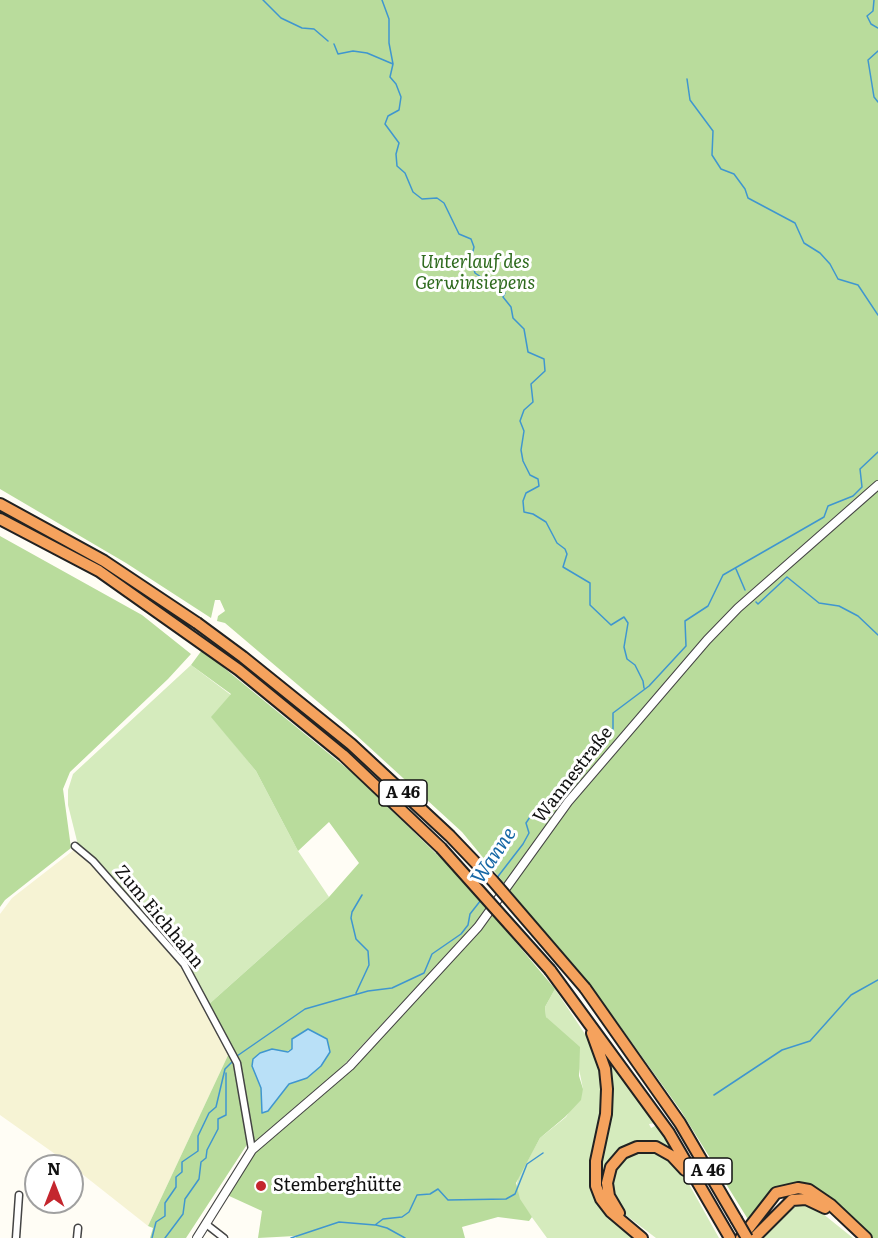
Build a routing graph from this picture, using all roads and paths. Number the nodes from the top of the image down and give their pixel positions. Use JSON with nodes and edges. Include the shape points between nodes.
{"nodes":[{"id":1,"x":878,"y":484,"type":"edge"},
{"id":2,"x":0,"y":504,"type":"edge"},
{"id":3,"x":0,"y":519,"type":"edge"},
{"id":4,"x":75,"y":846,"type":"dead end"},
{"id":5,"x":573,"y":998,"type":"junction"},
{"id":6,"x":252,"y":1150,"type":"junction"},
{"id":7,"x":20,"y":1195,"type":"dead end"},
{"id":8,"x":717,"y":1214,"type":"junction"},
{"id":9,"x":206,"y":1224,"type":"junction"},
{"id":10,"x":78,"y":1228,"type":"dead end"},
{"id":11,"x":728,"y":1234,"type":"edge"},
{"id":12,"x":16,"y":1238,"type":"edge"},
{"id":13,"x":77,"y":1238,"type":"edge"},
{"id":14,"x":197,"y":1238,"type":"edge"},
{"id":15,"x":224,"y":1238,"type":"edge"},
{"id":16,"x":642,"y":1238,"type":"edge"},
{"id":17,"x":651,"y":1238,"type":"edge"},
{"id":18,"x":741,"y":1238,"type":"edge"},
{"id":19,"x":747,"y":1238,"type":"edge"},
{"id":20,"x":754,"y":1238,"type":"edge"},
{"id":21,"x":859,"y":1238,"type":"edge"},
{"id":22,"x":866,"y":1238,"type":"edge"}],
"edges":[{"from":1,"to":6,"type":"street","name":"Wannestraße","via":[[714,632],[601,761],[478,927],[350,1066]]},
{"from":2,"to":19,"type":"highway","number":"A 46","bridge":true,"via":[[104,561],[197,623],[351,744],[450,836],[585,988],[680,1123]]},
{"from":3,"to":5,"type":"highway","number":"A 46","bridge":true,"via":[[99,571],[239,670],[343,755],[433,840]]},
{"from":4,"to":6,"type":"street","name":"Zum Eichhahn","via":[[93,861],[184,964],[237,1063]]},
{"from":5,"to":8,"type":"highway","number":"A 46","via":[[669,1133]]},
{"from":5,"to":16,"type":"highway","via":[[597,1043],[606,1076],[607,1106],[596,1161],[596,1186],[611,1212]]},
{"from":6,"to":9,"type":"street","name":"Wannestraße"},
{"from":7,"to":12,"type":"street"},
{"from":8,"to":11,"type":"highway","number":"A 46"},
{"from":8,"to":17,"type":"highway","via":[[672,1155],[649,1146],[628,1150],[609,1172],[609,1196],[619,1213]]},
{"from":9,"to":14,"type":"street","name":"Wannestraße"},
{"from":9,"to":15,"type":"street"},
{"from":10,"to":13,"type":"street"},
{"from":18,"to":22,"type":"highway","via":[[776,1193],[798,1188],[831,1205]]},
{"from":20,"to":21,"type":"highway","via":[[785,1204],[801,1198],[827,1209]]}]}
